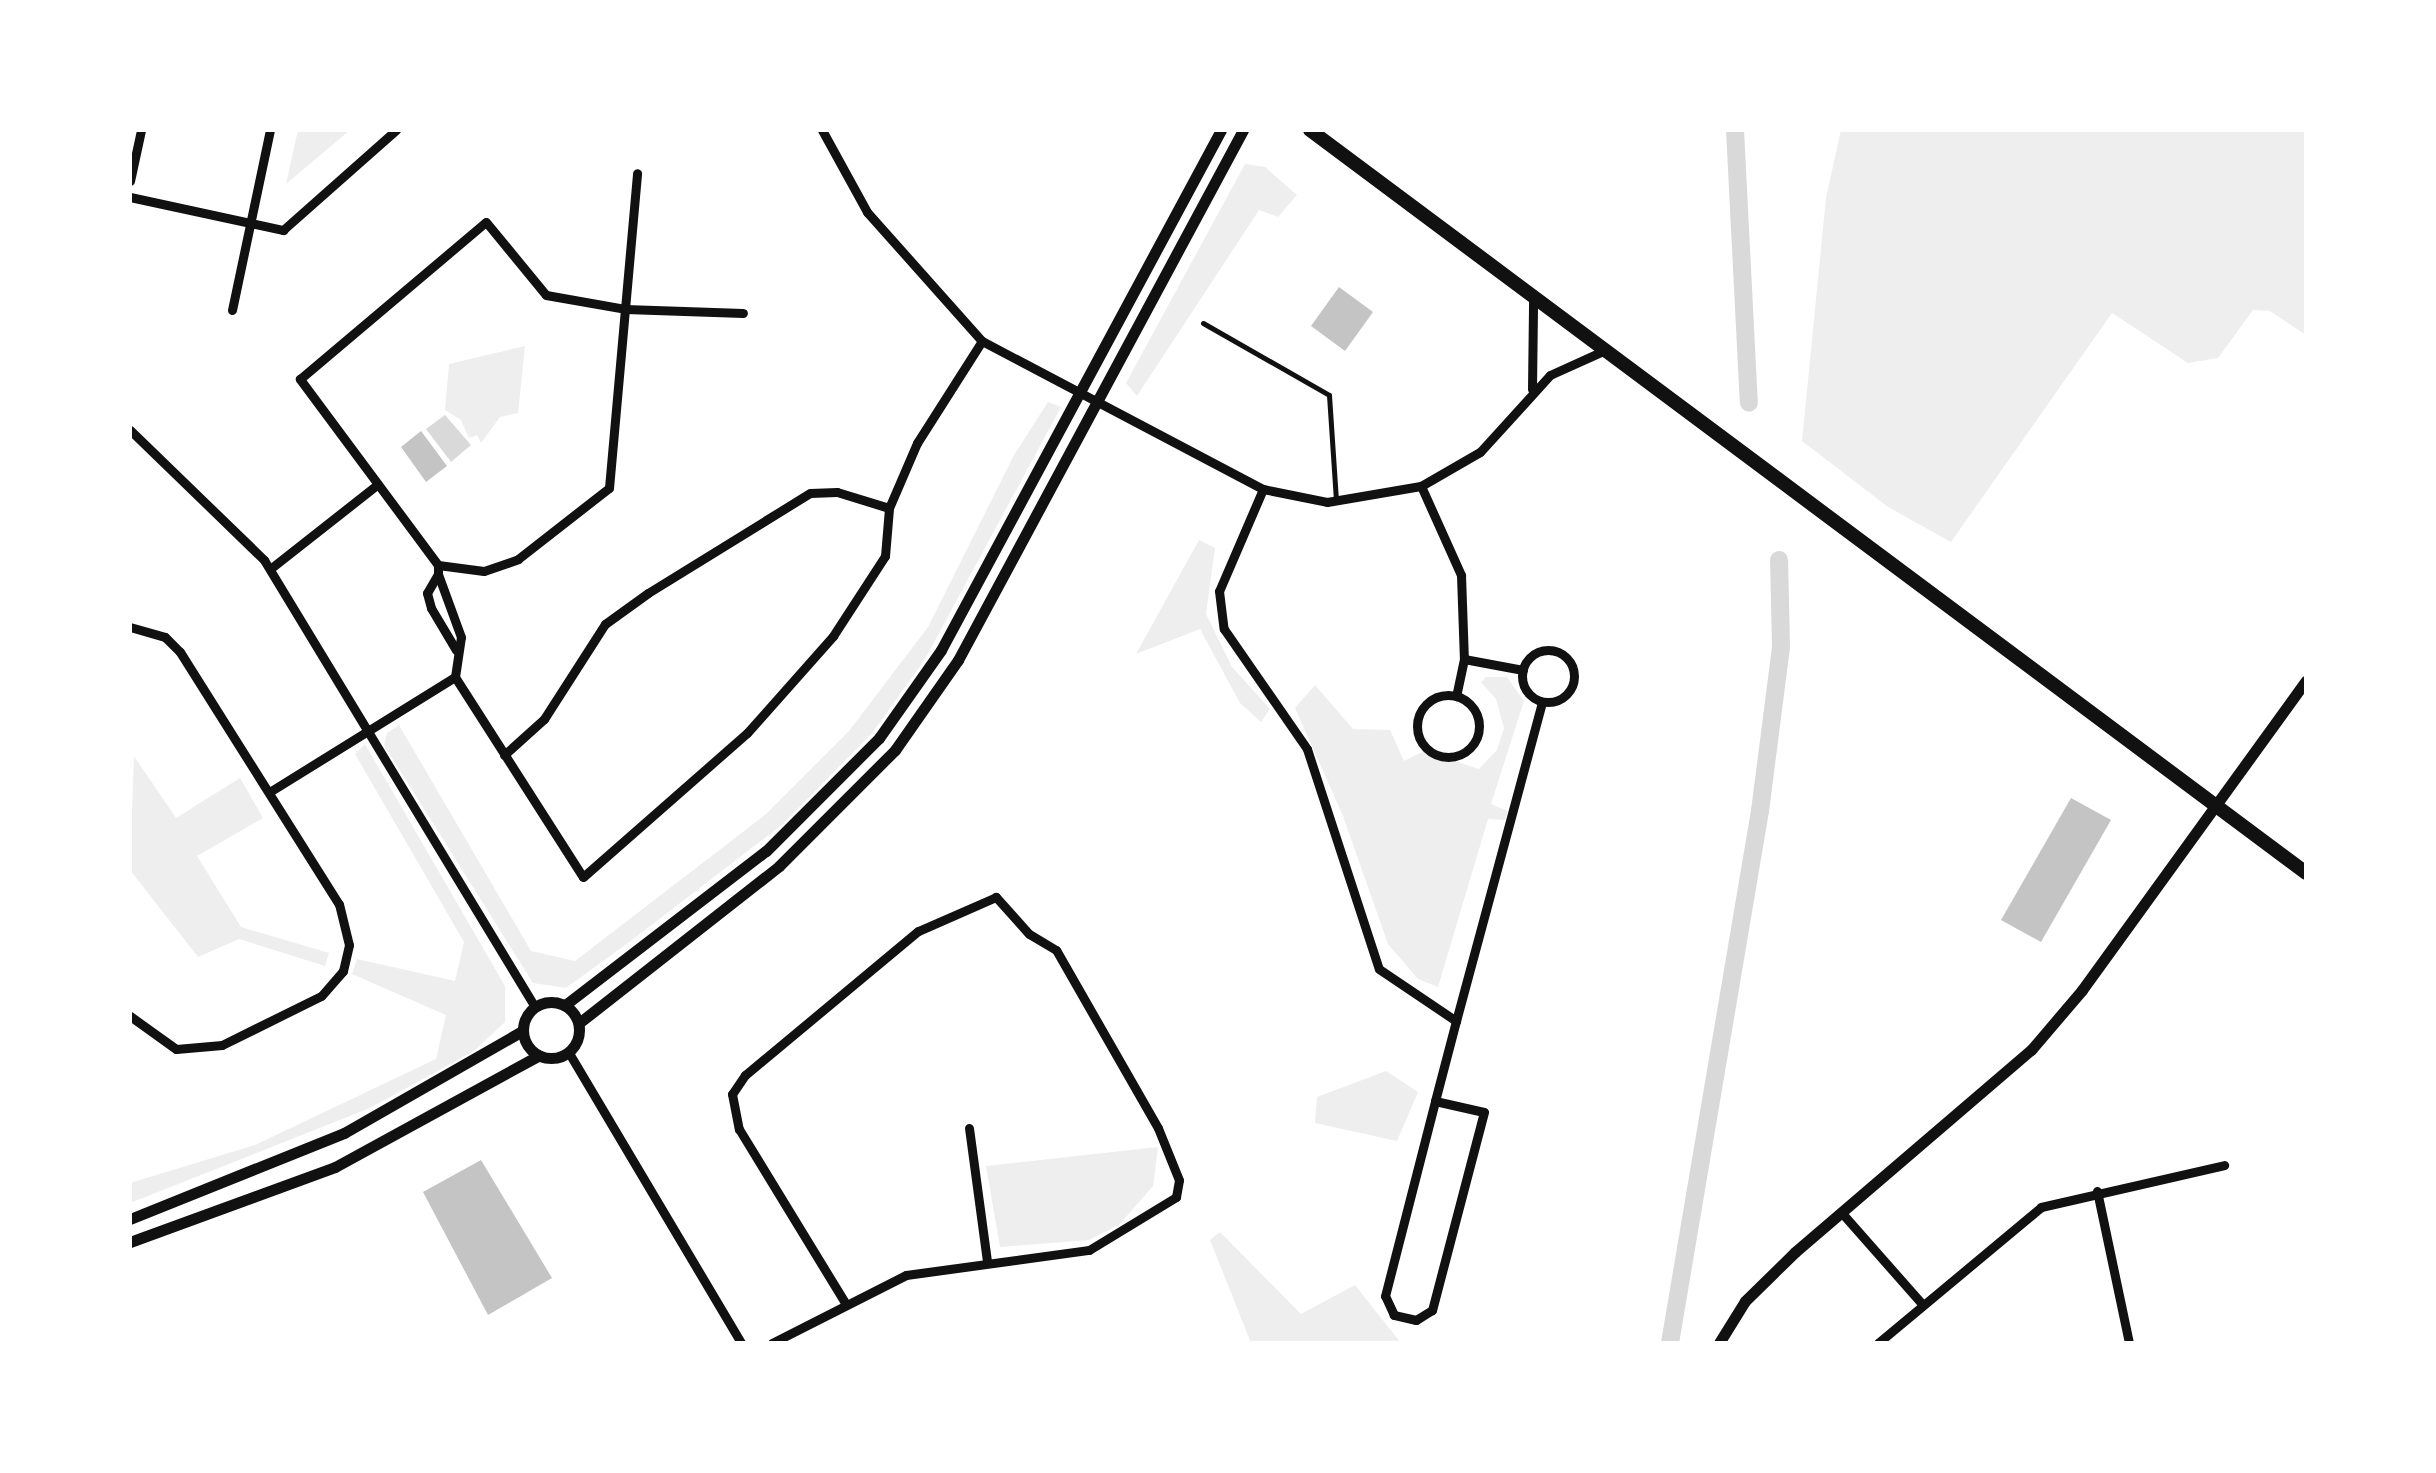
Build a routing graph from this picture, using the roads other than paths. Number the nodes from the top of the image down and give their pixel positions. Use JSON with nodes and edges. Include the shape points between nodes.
{"nodes":[{"id":1,"x":140,"y":130,"type":"edge"},
{"id":2,"x":270,"y":130,"type":"edge"},
{"id":3,"x":396,"y":130,"type":"edge"},
{"id":4,"x":822,"y":130,"type":"edge"},
{"id":5,"x":1221,"y":130,"type":"edge"},
{"id":6,"x":1242,"y":130,"type":"edge"},
{"id":7,"x":1310,"y":130,"type":"edge"},
{"id":8,"x":637,"y":173,"type":"dead end"},
{"id":9,"x":130,"y":181,"type":"edge"},
{"id":10,"x":130,"y":197,"type":"edge"},
{"id":11,"x":250,"y":223,"type":"junction"},
{"id":12,"x":1533,"y":301,"type":"junction"},
{"id":13,"x":625,"y":309,"type":"junction"},
{"id":14,"x":232,"y":310,"type":"dead end"},
{"id":15,"x":742,"y":313,"type":"dead end"},
{"id":16,"x":1202,"y":323,"type":"dead end"},
{"id":17,"x":982,"y":341,"type":"junction"},
{"id":18,"x":1603,"y":351,"type":"junction"},
{"id":19,"x":1532,"y":389,"type":"junction"},
{"id":20,"x":1082,"y":390,"type":"junction"},
{"id":21,"x":1100,"y":399,"type":"junction"},
{"id":22,"x":130,"y":430,"type":"edge"},
{"id":23,"x":378,"y":484,"type":"junction"},
{"id":24,"x":1421,"y":486,"type":"junction"},
{"id":25,"x":1263,"y":489,"type":"junction"},
{"id":26,"x":1336,"y":500,"type":"junction"},
{"id":27,"x":890,"y":508,"type":"junction"},
{"id":28,"x":270,"y":570,"type":"junction"},
{"id":29,"x":438,"y":570,"type":"junction"},
{"id":30,"x":134,"y":628,"type":"edge"},
{"id":31,"x":456,"y":650,"type":"junction"},
{"id":32,"x":1464,"y":660,"type":"junction"},
{"id":33,"x":1522,"y":670,"type":"junction"},
{"id":34,"x":455,"y":677,"type":"junction"},
{"id":35,"x":2306,"y":682,"type":"edge"},
{"id":36,"x":1456,"y":696,"type":"junction"},
{"id":37,"x":1542,"y":702,"type":"junction"},
{"id":38,"x":372,"y":731,"type":"junction"},
{"id":39,"x":504,"y":755,"type":"junction"},
{"id":40,"x":271,"y":791,"type":"junction"},
{"id":41,"x":2218,"y":805,"type":"junction"},
{"id":42,"x":2306,"y":873,"type":"edge"},
{"id":43,"x":566,"y":1005,"type":"junction"},
{"id":44,"x":535,"y":1006,"type":"junction"},
{"id":45,"x":132,"y":1021,"type":"edge"},
{"id":46,"x":1456,"y":1021,"type":"junction"},
{"id":47,"x":579,"y":1023,"type":"junction"},
{"id":48,"x":522,"y":1031,"type":"junction"},
{"id":49,"x":569,"y":1053,"type":"junction"},
{"id":50,"x":538,"y":1056,"type":"junction"},
{"id":51,"x":1435,"y":1101,"type":"junction"},
{"id":52,"x":969,"y":1128,"type":"dead end"},
{"id":53,"x":2224,"y":1165,"type":"dead end"},
{"id":54,"x":2097,"y":1191,"type":"junction"},
{"id":55,"x":1841,"y":1212,"type":"junction"},
{"id":56,"x":130,"y":1220,"type":"edge"},
{"id":57,"x":130,"y":1242,"type":"edge"},
{"id":58,"x":987,"y":1261,"type":"junction"},
{"id":59,"x":844,"y":1302,"type":"junction"},
{"id":60,"x":1922,"y":1304,"type":"junction"},
{"id":61,"x":740,"y":1343,"type":"edge"},
{"id":62,"x":772,"y":1343,"type":"edge"},
{"id":63,"x":1719,"y":1343,"type":"edge"},
{"id":64,"x":1878,"y":1343,"type":"edge"},
{"id":65,"x":2129,"y":1343,"type":"edge"}],
"edges":[{"from":1,"to":9,"type":"street"},
{"from":2,"to":11,"type":"street"},
{"from":3,"to":11,"type":"street","via":[[282,230]]},
{"from":4,"to":17,"type":"street","via":[[866,212]]},
{"from":5,"to":20,"type":"street"},
{"from":6,"to":21,"type":"street"},
{"from":7,"to":12,"type":"main road"},
{"from":8,"to":13,"type":"street"},
{"from":10,"to":11,"type":"street"},
{"from":11,"to":14,"type":"street"},
{"from":12,"to":18,"type":"main road"},
{"from":12,"to":19,"type":"street"},
{"from":13,"to":15,"type":"street"},
{"from":13,"to":23,"type":"street","via":[[546,296],[486,222],[300,379]]},
{"from":13,"to":29,"type":"street","via":[[610,488],[518,560],[484,571]]},
{"from":16,"to":26,"type":"lane","via":[[1329,395]]},
{"from":17,"to":20,"type":"street"},
{"from":17,"to":27,"type":"street","via":[[917,444]]},
{"from":18,"to":19,"type":"street","via":[[1570,361]]},
{"from":18,"to":41,"type":"main road"},
{"from":19,"to":24,"type":"street","via":[[1480,452]]},
{"from":20,"to":21,"type":"street"},
{"from":20,"to":43,"type":"street","via":[[941,650],[879,738],[766,851]]},
{"from":21,"to":25,"type":"street"},
{"from":21,"to":47,"type":"street","via":[[958,660],[895,750],[779,866]]},
{"from":22,"to":28,"type":"street","via":[[225,516]]},
{"from":23,"to":28,"type":"street"},
{"from":23,"to":29,"type":"street"},
{"from":24,"to":26,"type":"street"},
{"from":24,"to":32,"type":"street","via":[[1460,574]]},
{"from":25,"to":26,"type":"street"},
{"from":25,"to":46,"type":"street","via":[[1219,591],[1224,629],[1307,749],[1379,969]]},
{"from":27,"to":39,"type":"street","via":[[837,492],[810,493],[648,593],[605,624],[544,719]]},
{"from":27,"to":39,"type":"street","via":[[886,556],[834,636],[747,733],[583,877]]},
{"from":28,"to":38,"type":"street"},
{"from":29,"to":31,"type":"street","via":[[461,638]]},
{"from":29,"to":31,"type":"street","via":[[428,592],[430,608]]},
{"from":30,"to":40,"type":"street","via":[[180,652]]},
{"from":31,"to":34,"type":"street"},
{"from":32,"to":33,"type":"street"},
{"from":32,"to":36,"type":"street"},
{"from":33,"to":37,"type":"street","via":[[1526,690]]},
{"from":33,"to":37,"type":"street","via":[[1544,650],[1571,662],[1570,692]]},
{"from":34,"to":38,"type":"street"},
{"from":34,"to":39,"type":"street"},
{"from":35,"to":41,"type":"street"},
{"from":36,"to":36,"type":"street","via":[[1436,698],[1420,712],[1418,733],[1437,756],[1457,756],[1478,736],[1473,707]]},
{"from":37,"to":46,"type":"street"},
{"from":38,"to":40,"type":"street"},
{"from":38,"to":44,"type":"street"},
{"from":40,"to":45,"type":"street","via":[[343,912],[349,945],[343,971],[310,1004],[207,1048],[164,1044]]},
{"from":41,"to":42,"type":"main road"},
{"from":41,"to":55,"type":"street","via":[[2031,1050]]},
{"from":43,"to":44,"type":"street"},
{"from":43,"to":47,"type":"street"},
{"from":44,"to":48,"type":"street"},
{"from":46,"to":51,"type":"street"},
{"from":47,"to":49,"type":"street"},
{"from":48,"to":50,"type":"street"},
{"from":48,"to":56,"type":"street","via":[[344,1133]]},
{"from":49,"to":50,"type":"street"},
{"from":49,"to":61,"type":"street"},
{"from":50,"to":57,"type":"street","via":[[335,1167]]},
{"from":51,"to":51,"type":"street","via":[[1384,1296],[1394,1315],[1416,1320],[1432,1310],[1484,1112]]},
{"from":52,"to":58,"type":"street"},
{"from":53,"to":54,"type":"street"},
{"from":54,"to":60,"type":"street","via":[[2025,1216]]},
{"from":54,"to":65,"type":"street"},
{"from":55,"to":60,"type":"street"},
{"from":55,"to":63,"type":"street","via":[[1746,1300]]},
{"from":58,"to":59,"type":"street","via":[[906,1275]]},
{"from":58,"to":59,"type":"street","via":[[1090,1250],[1176,1197],[1179,1180],[1158,1128],[1056,950],[1029,934],[996,898],[918,931],[732,1094],[734,1121]]},
{"from":59,"to":62,"type":"street"},
{"from":60,"to":64,"type":"street"}]}
